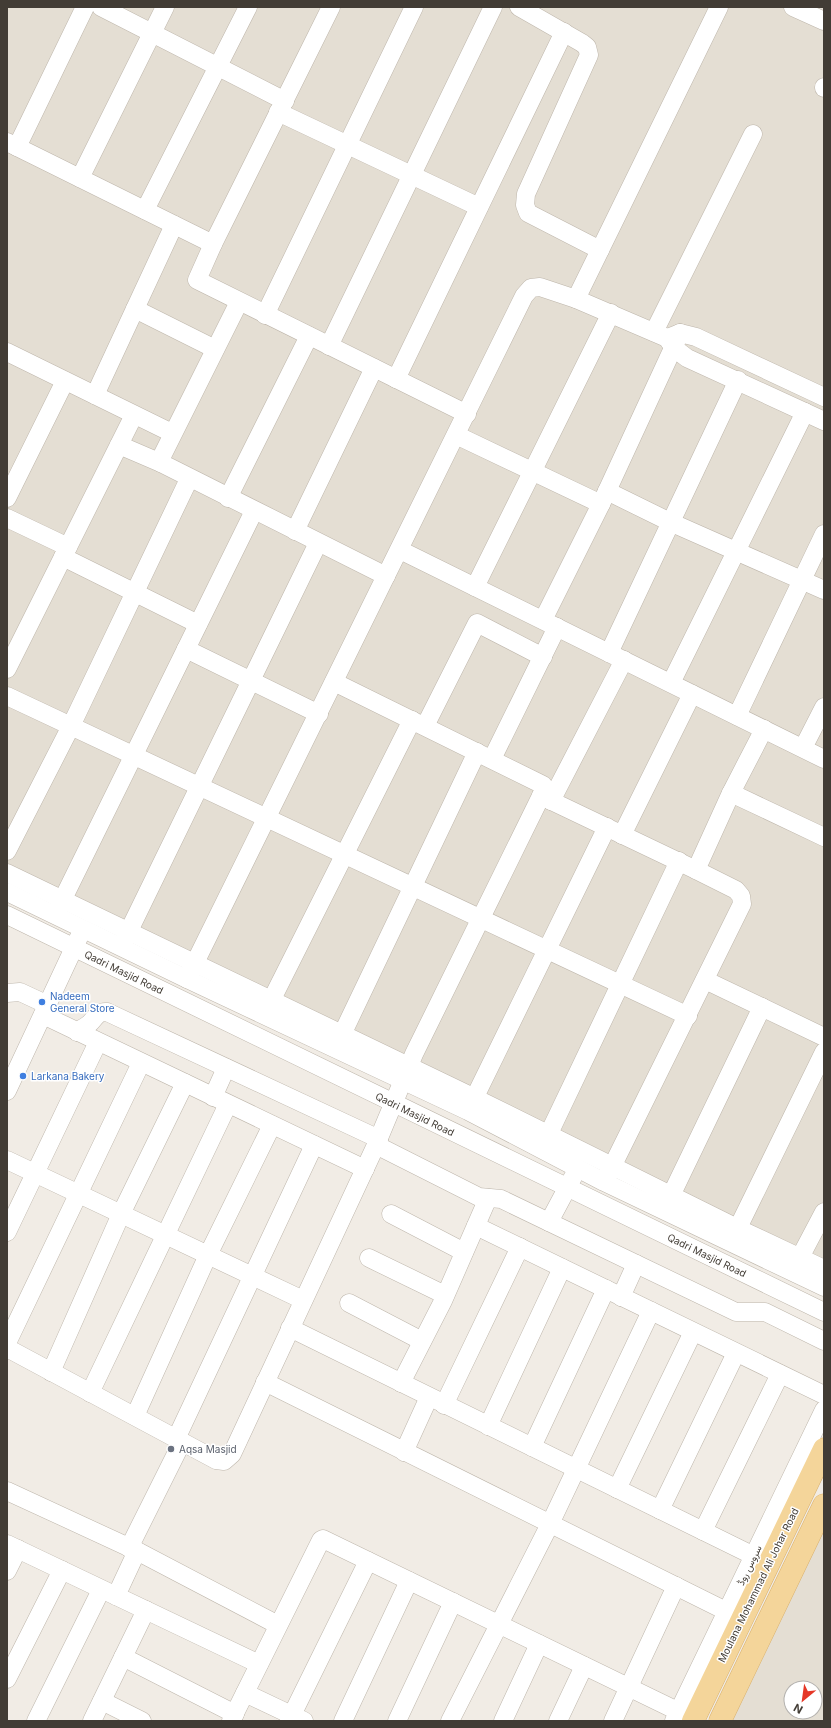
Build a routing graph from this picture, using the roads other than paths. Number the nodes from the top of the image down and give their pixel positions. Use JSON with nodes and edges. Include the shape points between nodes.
{"nodes":[{"id":1,"x":85,"y":7,"type":"edge"},
{"id":2,"x":101,"y":7,"type":"edge"},
{"id":3,"x":165,"y":7,"type":"edge"},
{"id":4,"x":248,"y":7,"type":"edge"},
{"id":5,"x":331,"y":7,"type":"edge"},
{"id":6,"x":414,"y":7,"type":"edge"},
{"id":7,"x":493,"y":7,"type":"edge"},
{"id":8,"x":719,"y":7,"type":"edge"},
{"id":9,"x":793,"y":7,"type":"edge"},
{"id":10,"x":527,"y":9,"type":"edge"},
{"id":11,"x":824,"y":21,"type":"edge"},
{"id":12,"x":564,"y":32,"type":"junction"},
{"id":13,"x":152,"y":33,"type":"junction"},
{"id":14,"x":218,"y":66,"type":"junction"},
{"id":15,"x":282,"y":106,"type":"junction"},
{"id":16,"x":753,"y":134,"type":"dead end"},
{"id":17,"x":12,"y":144,"type":"edge"},
{"id":18,"x":347,"y":145,"type":"junction"},
{"id":19,"x":412,"y":176,"type":"junction"},
{"id":20,"x":80,"y":178,"type":"junction"},
{"id":21,"x":479,"y":207,"type":"junction"},
{"id":22,"x":145,"y":210,"type":"junction"},
{"id":23,"x":174,"y":225,"type":"junction"},
{"id":24,"x":213,"y":244,"type":"junction"},
{"id":25,"x":600,"y":250,"type":"junction"},
{"id":26,"x":576,"y":299,"type":"junction"},
{"id":27,"x":239,"y":302,"type":"junction"},
{"id":28,"x":135,"y":309,"type":"junction"},
{"id":29,"x":610,"y":313,"type":"junction"},
{"id":30,"x":265,"y":315,"type":"junction"},
{"id":31,"x":309,"y":336,"type":"junction"},
{"id":32,"x":669,"y":338,"type":"junction"},
{"id":33,"x":329,"y":346,"type":"junction"},
{"id":34,"x":214,"y":349,"type":"junction"},
{"id":35,"x":7,"y":352,"type":"edge"},
{"id":36,"x":374,"y":368,"type":"junction"},
{"id":37,"x":396,"y":379,"type":"junction"},
{"id":38,"x":738,"y":380,"type":"junction"},
{"id":39,"x":65,"y":381,"type":"junction"},
{"id":40,"x":95,"y":395,"type":"junction"},
{"id":41,"x":824,"y":397,"type":"edge"},
{"id":42,"x":805,"y":412,"type":"junction"},
{"id":43,"x":467,"y":414,"type":"junction"},
{"id":44,"x":134,"y":415,"type":"junction"},
{"id":45,"x":824,"y":421,"type":"edge"},
{"id":46,"x":172,"y":433,"type":"junction"},
{"id":47,"x":456,"y":435,"type":"junction"},
{"id":48,"x":119,"y":445,"type":"junction"},
{"id":49,"x":160,"y":464,"type":"junction"},
{"id":50,"x":532,"y":471,"type":"junction"},
{"id":51,"x":188,"y":478,"type":"junction"},
{"id":52,"x":7,"y":498,"type":"edge"},
{"id":53,"x":228,"y":498,"type":"junction"},
{"id":54,"x":604,"y":498,"type":"junction"},
{"id":55,"x":254,"y":511,"type":"junction"},
{"id":56,"x":7,"y":518,"type":"edge"},
{"id":57,"x":670,"y":522,"type":"junction"},
{"id":58,"x":295,"y":531,"type":"junction"},
{"id":59,"x":824,"y":534,"type":"edge"},
{"id":60,"x":318,"y":543,"type":"junction"},
{"id":61,"x":400,"y":550,"type":"junction"},
{"id":62,"x":737,"y":551,"type":"junction"},
{"id":63,"x":65,"y":552,"type":"junction"},
{"id":64,"x":386,"y":576,"type":"junction"},
{"id":65,"x":802,"y":580,"type":"junction"},
{"id":66,"x":475,"y":587,"type":"junction"},
{"id":67,"x":824,"y":590,"type":"edge"},
{"id":68,"x":135,"y":592,"type":"junction"},
{"id":69,"x":198,"y":624,"type":"junction"},
{"id":70,"x":550,"y":624,"type":"junction"},
{"id":71,"x":186,"y":649,"type":"junction"},
{"id":72,"x":543,"y":656,"type":"junction"},
{"id":73,"x":616,"y":656,"type":"junction"},
{"id":74,"x":7,"y":669,"type":"edge"},
{"id":75,"x":251,"y":680,"type":"junction"},
{"id":76,"x":334,"y":682,"type":"junction"},
{"id":77,"x":671,"y":683,"type":"junction"},
{"id":78,"x":692,"y":694,"type":"junction"},
{"id":79,"x":7,"y":696,"type":"edge"},
{"id":80,"x":824,"y":707,"type":"edge"},
{"id":81,"x":319,"y":714,"type":"junction"},
{"id":82,"x":737,"y":716,"type":"junction"},
{"id":83,"x":418,"y":723,"type":"junction"},
{"id":84,"x":71,"y":726,"type":"junction"},
{"id":85,"x":764,"y":729,"type":"junction"},
{"id":86,"x":803,"y":748,"type":"junction"},
{"id":87,"x":485,"y":755,"type":"junction"},
{"id":88,"x":133,"y":756,"type":"junction"},
{"id":89,"x":824,"y":759,"type":"edge"},
{"id":90,"x":199,"y":786,"type":"junction"},
{"id":91,"x":731,"y":793,"type":"junction"},
{"id":92,"x":546,"y":798,"type":"junction"},
{"id":93,"x":267,"y":819,"type":"junction"},
{"id":94,"x":615,"y":831,"type":"junction"},
{"id":95,"x":824,"y":837,"type":"edge"},
{"id":96,"x":7,"y":851,"type":"edge"},
{"id":97,"x":344,"y":855,"type":"junction"},
{"id":98,"x":679,"y":862,"type":"junction"},
{"id":99,"x":696,"y":870,"type":"junction"},
{"id":100,"x":7,"y":873,"type":"edge"},
{"id":101,"x":412,"y":887,"type":"junction"},
{"id":102,"x":7,"y":892,"type":"edge"},
{"id":103,"x":58,"y":908,"type":"junction"},
{"id":104,"x":7,"y":915,"type":"edge"},
{"id":105,"x":480,"y":918,"type":"junction"},
{"id":106,"x":83,"y":929,"type":"junction"},
{"id":107,"x":125,"y":938,"type":"junction"},
{"id":108,"x":75,"y":948,"type":"junction"},
{"id":109,"x":547,"y":950,"type":"junction"},
{"id":110,"x":195,"y":962,"type":"junction"},
{"id":111,"x":187,"y":979,"type":"junction"},
{"id":112,"x":705,"y":980,"type":"junction"},
{"id":113,"x":620,"y":984,"type":"junction"},
{"id":114,"x":7,"y":993,"type":"edge"},
{"id":115,"x":762,"y":1007,"type":"junction"},
{"id":116,"x":267,"y":1008,"type":"junction"},
{"id":117,"x":46,"y":1010,"type":"junction"},
{"id":118,"x":688,"y":1016,"type":"junction"},
{"id":119,"x":77,"y":1032,"type":"junction"},
{"id":120,"x":824,"y":1037,"type":"edge"},
{"id":121,"x":98,"y":1042,"type":"junction"},
{"id":122,"x":338,"y":1042,"type":"junction"},
{"id":123,"x":824,"y":1052,"type":"edge"},
{"id":124,"x":141,"y":1063,"type":"junction"},
{"id":125,"x":226,"y":1068,"type":"junction"},
{"id":126,"x":406,"y":1073,"type":"junction"},
{"id":127,"x":185,"y":1083,"type":"junction"},
{"id":128,"x":7,"y":1091,"type":"edge"},
{"id":129,"x":212,"y":1097,"type":"junction"},
{"id":130,"x":228,"y":1104,"type":"junction"},
{"id":131,"x":393,"y":1104,"type":"junction"},
{"id":132,"x":471,"y":1104,"type":"junction"},
{"id":133,"x":272,"y":1125,"type":"junction"},
{"id":134,"x":377,"y":1142,"type":"junction"},
{"id":135,"x":545,"y":1143,"type":"junction"},
{"id":136,"x":314,"y":1145,"type":"junction"},
{"id":137,"x":7,"y":1160,"type":"edge"},
{"id":138,"x":578,"y":1168,"type":"junction"},
{"id":139,"x":365,"y":1170,"type":"junction"},
{"id":140,"x":35,"y":1173,"type":"junction"},
{"id":141,"x":608,"y":1174,"type":"junction"},
{"id":142,"x":567,"y":1188,"type":"junction"},
{"id":143,"x":79,"y":1194,"type":"junction"},
{"id":144,"x":488,"y":1198,"type":"junction"},
{"id":145,"x":667,"y":1203,"type":"junction"},
{"id":146,"x":824,"y":1212,"type":"edge"},
{"id":147,"x":121,"y":1214,"type":"junction"},
{"id":148,"x":391,"y":1214,"type":"dead end"},
{"id":149,"x":549,"y":1222,"type":"junction"},
{"id":150,"x":476,"y":1226,"type":"junction"},
{"id":151,"x":7,"y":1232,"type":"edge"},
{"id":152,"x":165,"y":1235,"type":"junction"},
{"id":153,"x":734,"y":1235,"type":"junction"},
{"id":154,"x":520,"y":1247,"type":"junction"},
{"id":155,"x":464,"y":1252,"type":"junction"},
{"id":156,"x":208,"y":1254,"type":"junction"},
{"id":157,"x":369,"y":1258,"type":"dead end"},
{"id":158,"x":636,"y":1264,"type":"junction"},
{"id":159,"x":796,"y":1264,"type":"junction"},
{"id":160,"x":562,"y":1268,"type":"junction"},
{"id":161,"x":824,"y":1269,"type":"edge"},
{"id":162,"x":253,"y":1276,"type":"junction"},
{"id":163,"x":824,"y":1287,"type":"edge"},
{"id":164,"x":614,"y":1293,"type":"junction"},
{"id":165,"x":445,"y":1295,"type":"junction"},
{"id":166,"x":303,"y":1300,"type":"junction"},
{"id":167,"x":349,"y":1303,"type":"dead end"},
{"id":168,"x":651,"y":1311,"type":"junction"},
{"id":169,"x":824,"y":1312,"type":"edge"},
{"id":170,"x":290,"y":1328,"type":"junction"},
{"id":171,"x":693,"y":1332,"type":"junction"},
{"id":172,"x":422,"y":1341,"type":"junction"},
{"id":173,"x":824,"y":1341,"type":"edge"},
{"id":174,"x":7,"y":1343,"type":"edge"},
{"id":175,"x":7,"y":1348,"type":"edge"},
{"id":176,"x":736,"y":1353,"type":"junction"},
{"id":177,"x":51,"y":1372,"type":"junction"},
{"id":178,"x":780,"y":1374,"type":"junction"},
{"id":179,"x":265,"y":1382,"type":"junction"},
{"id":180,"x":401,"y":1383,"type":"junction"},
{"id":181,"x":90,"y":1393,"type":"junction"},
{"id":182,"x":824,"y":1395,"type":"edge"},
{"id":183,"x":437,"y":1401,"type":"junction"},
{"id":184,"x":824,"y":1410,"type":"edge"},
{"id":185,"x":135,"y":1416,"type":"junction"},
{"id":186,"x":488,"y":1426,"type":"junction"},
{"id":187,"x":179,"y":1440,"type":"junction"},
{"id":188,"x":532,"y":1447,"type":"junction"},
{"id":189,"x":824,"y":1449,"type":"edge"},
{"id":190,"x":404,"y":1452,"type":"junction"},
{"id":191,"x":576,"y":1469,"type":"junction"},
{"id":192,"x":617,"y":1489,"type":"junction"},
{"id":193,"x":8,"y":1493,"type":"edge"},
{"id":194,"x":824,"y":1505,"type":"edge"},
{"id":195,"x":660,"y":1510,"type":"junction"},
{"id":196,"x":550,"y":1524,"type":"junction"},
{"id":197,"x":703,"y":1531,"type":"junction"},
{"id":198,"x":12,"y":1547,"type":"edge"},
{"id":199,"x":132,"y":1549,"type":"junction"},
{"id":200,"x":754,"y":1556,"type":"junction"},
{"id":201,"x":368,"y":1561,"type":"junction"},
{"id":202,"x":62,"y":1570,"type":"junction"},
{"id":203,"x":7,"y":1571,"type":"edge"},
{"id":204,"x":409,"y":1581,"type":"junction"},
{"id":205,"x":676,"y":1586,"type":"junction"},
{"id":206,"x":109,"y":1593,"type":"junction"},
{"id":207,"x":453,"y":1602,"type":"junction"},
{"id":208,"x":146,"y":1610,"type":"junction"},
{"id":209,"x":734,"y":1615,"type":"junction"},
{"id":210,"x":498,"y":1624,"type":"junction"},
{"id":211,"x":278,"y":1625,"type":"junction"},
{"id":212,"x":539,"y":1644,"type":"junction"},
{"id":213,"x":123,"y":1656,"type":"junction"},
{"id":214,"x":259,"y":1664,"type":"junction"},
{"id":215,"x":584,"y":1666,"type":"junction"},
{"id":216,"x":7,"y":1679,"type":"edge"},
{"id":217,"x":628,"y":1688,"type":"junction"},
{"id":218,"x":245,"y":1693,"type":"junction"},
{"id":219,"x":102,"y":1701,"type":"junction"},
{"id":220,"x":233,"y":1717,"type":"edge"},
{"id":221,"x":685,"y":1718,"type":"edge"},
{"id":222,"x":295,"y":1719,"type":"edge"},
{"id":223,"x":36,"y":1721,"type":"edge"},
{"id":224,"x":92,"y":1721,"type":"edge"},
{"id":225,"x":142,"y":1721,"type":"edge"},
{"id":226,"x":343,"y":1721,"type":"edge"},
{"id":227,"x":397,"y":1721,"type":"edge"},
{"id":228,"x":450,"y":1721,"type":"edge"},
{"id":229,"x":503,"y":1721,"type":"edge"},
{"id":230,"x":558,"y":1721,"type":"edge"},
{"id":231,"x":612,"y":1721,"type":"edge"},
{"id":232,"x":720,"y":1721,"type":"edge"}],
"edges":[{"from":1,"to":17,"type":"street"},
{"from":2,"to":13,"type":"street"},
{"from":3,"to":13,"type":"street"},
{"from":4,"to":14,"type":"street"},
{"from":5,"to":15,"type":"street"},
{"from":6,"to":18,"type":"street"},
{"from":7,"to":19,"type":"street"},
{"from":8,"to":25,"type":"street"},
{"from":9,"to":11,"type":"street"},
{"from":10,"to":12,"type":"street"},
{"from":12,"to":21,"type":"street"},
{"from":12,"to":25,"type":"street","via":[[588,47],[589,54],[526,194],[525,205],[528,213]]},
{"from":13,"to":14,"type":"street"},
{"from":13,"to":20,"type":"street"},
{"from":14,"to":15,"type":"street"},
{"from":14,"to":22,"type":"street"},
{"from":15,"to":18,"type":"street"},
{"from":15,"to":24,"type":"street"},
{"from":16,"to":32,"type":"street"},
{"from":17,"to":20,"type":"street"},
{"from":18,"to":19,"type":"street"},
{"from":18,"to":30,"type":"street"},
{"from":19,"to":21,"type":"street"},
{"from":19,"to":33,"type":"street"},
{"from":20,"to":22,"type":"street"},
{"from":21,"to":37,"type":"street"},
{"from":22,"to":23,"type":"street"},
{"from":23,"to":24,"type":"street"},
{"from":23,"to":28,"type":"street"},
{"from":24,"to":27,"type":"street","via":[[197,280]]},
{"from":25,"to":26,"type":"street"},
{"from":26,"to":29,"type":"street"},
{"from":26,"to":43,"type":"street","via":[[540,287],[531,288],[524,296]]},
{"from":27,"to":30,"type":"street"},
{"from":27,"to":34,"type":"street"},
{"from":28,"to":34,"type":"street"},
{"from":28,"to":40,"type":"street"},
{"from":29,"to":32,"type":"street"},
{"from":29,"to":50,"type":"street"},
{"from":30,"to":31,"type":"street"},
{"from":31,"to":33,"type":"street"},
{"from":31,"to":53,"type":"street"},
{"from":32,"to":38,"type":"street","via":[[687,358]]},
{"from":32,"to":41,"type":"street","via":[[696,337]]},
{"from":32,"to":54,"type":"street"},
{"from":33,"to":36,"type":"street"},
{"from":34,"to":46,"type":"street"},
{"from":35,"to":39,"type":"street"},
{"from":36,"to":37,"type":"street"},
{"from":36,"to":58,"type":"street"},
{"from":37,"to":43,"type":"street"},
{"from":38,"to":42,"type":"street"},
{"from":38,"to":57,"type":"street"},
{"from":39,"to":40,"type":"street"},
{"from":39,"to":52,"type":"street"},
{"from":40,"to":44,"type":"street"},
{"from":42,"to":45,"type":"street"},
{"from":42,"to":62,"type":"street"},
{"from":43,"to":47,"type":"street"},
{"from":44,"to":46,"type":"street"},
{"from":44,"to":48,"type":"street"},
{"from":46,"to":49,"type":"street"},
{"from":47,"to":50,"type":"street"},
{"from":47,"to":61,"type":"street"},
{"from":48,"to":49,"type":"street"},
{"from":48,"to":63,"type":"street"},
{"from":49,"to":51,"type":"street"},
{"from":50,"to":54,"type":"street"},
{"from":50,"to":66,"type":"street"},
{"from":51,"to":53,"type":"street"},
{"from":51,"to":68,"type":"street"},
{"from":53,"to":55,"type":"street"},
{"from":54,"to":57,"type":"street"},
{"from":54,"to":70,"type":"street"},
{"from":55,"to":58,"type":"street"},
{"from":55,"to":69,"type":"street"},
{"from":56,"to":63,"type":"street"},
{"from":57,"to":62,"type":"street"},
{"from":57,"to":73,"type":"street"},
{"from":58,"to":60,"type":"street"},
{"from":59,"to":65,"type":"street"},
{"from":60,"to":64,"type":"street"},
{"from":60,"to":75,"type":"street"},
{"from":61,"to":64,"type":"street"},
{"from":61,"to":66,"type":"street"},
{"from":62,"to":65,"type":"street"},
{"from":62,"to":77,"type":"street"},
{"from":63,"to":68,"type":"street"},
{"from":63,"to":74,"type":"street"},
{"from":64,"to":76,"type":"street"},
{"from":65,"to":67,"type":"street"},
{"from":65,"to":82,"type":"street"},
{"from":66,"to":70,"type":"street"},
{"from":68,"to":69,"type":"street"},
{"from":68,"to":84,"type":"street"},
{"from":69,"to":71,"type":"street"},
{"from":70,"to":72,"type":"street"},
{"from":70,"to":73,"type":"street"},
{"from":71,"to":75,"type":"street"},
{"from":71,"to":88,"type":"street"},
{"from":72,"to":83,"type":"street","via":[[477,623]]},
{"from":72,"to":87,"type":"street"},
{"from":73,"to":77,"type":"street"},
{"from":73,"to":92,"type":"street"},
{"from":75,"to":81,"type":"street"},
{"from":75,"to":90,"type":"street"},
{"from":76,"to":81,"type":"street"},
{"from":76,"to":83,"type":"street"},
{"from":77,"to":78,"type":"street"},
{"from":78,"to":82,"type":"street"},
{"from":78,"to":94,"type":"street"},
{"from":79,"to":84,"type":"street"},
{"from":80,"to":86,"type":"street"},
{"from":81,"to":93,"type":"street"},
{"from":82,"to":85,"type":"street"},
{"from":83,"to":87,"type":"street"},
{"from":83,"to":97,"type":"street"},
{"from":84,"to":88,"type":"street"},
{"from":84,"to":96,"type":"street"},
{"from":85,"to":86,"type":"street"},
{"from":85,"to":91,"type":"street"},
{"from":86,"to":89,"type":"street"},
{"from":87,"to":92,"type":"street","via":[[543,784]]},
{"from":87,"to":101,"type":"street"},
{"from":88,"to":90,"type":"street"},
{"from":88,"to":103,"type":"street"},
{"from":90,"to":93,"type":"street"},
{"from":90,"to":107,"type":"street"},
{"from":91,"to":95,"type":"street"},
{"from":91,"to":99,"type":"street"},
{"from":92,"to":94,"type":"street"},
{"from":92,"to":105,"type":"street"},
{"from":93,"to":97,"type":"street"},
{"from":93,"to":110,"type":"street"},
{"from":94,"to":98,"type":"street"},
{"from":94,"to":109,"type":"street"},
{"from":97,"to":101,"type":"street"},
{"from":97,"to":116,"type":"street"},
{"from":98,"to":99,"type":"street"},
{"from":98,"to":113,"type":"street"},
{"from":99,"to":112,"type":"street","via":[[736,890],[741,896],[742,904]]},
{"from":100,"to":103,"type":"street"},
{"from":101,"to":105,"type":"street"},
{"from":101,"to":122,"type":"street"},
{"from":102,"to":103,"type":"street"},
{"from":103,"to":106,"type":"street"},
{"from":103,"to":107,"type":"street"},
{"from":104,"to":108,"type":"street","name":"Qadri Masjid Road"},
{"from":105,"to":109,"type":"street"},
{"from":105,"to":126,"type":"street"},
{"from":106,"to":107,"type":"street"},
{"from":106,"to":108,"type":"street"},
{"from":107,"to":110,"type":"street"},
{"from":107,"to":111,"type":"street"},
{"from":108,"to":117,"type":"street"},
{"from":108,"to":131,"type":"street","name":"Qadri Masjid Road"},
{"from":109,"to":113,"type":"street"},
{"from":109,"to":132,"type":"street"},
{"from":110,"to":111,"type":"street"},
{"from":110,"to":116,"type":"street"},
{"from":111,"to":116,"type":"street"},
{"from":112,"to":115,"type":"street"},
{"from":112,"to":118,"type":"street"},
{"from":113,"to":118,"type":"street"},
{"from":113,"to":135,"type":"street"},
{"from":114,"to":117,"type":"street","via":[[20,992]]},
{"from":115,"to":120,"type":"street"},
{"from":115,"to":145,"type":"street"},
{"from":116,"to":122,"type":"street"},
{"from":117,"to":119,"type":"street"},
{"from":117,"to":128,"type":"street"},
{"from":118,"to":141,"type":"street"},
{"from":119,"to":121,"type":"street"},
{"from":119,"to":125,"type":"street","via":[[97,1015],[108,1012]]},
{"from":121,"to":124,"type":"street"},
{"from":121,"to":140,"type":"street"},
{"from":122,"to":126,"type":"street"},
{"from":123,"to":153,"type":"street"},
{"from":124,"to":127,"type":"street"},
{"from":124,"to":143,"type":"street"},
{"from":125,"to":129,"type":"street"},
{"from":125,"to":134,"type":"street"},
{"from":126,"to":131,"type":"street"},
{"from":126,"to":132,"type":"street"},
{"from":127,"to":129,"type":"street"},
{"from":127,"to":147,"type":"street"},
{"from":129,"to":130,"type":"street"},
{"from":130,"to":133,"type":"street"},
{"from":130,"to":152,"type":"street"},
{"from":131,"to":134,"type":"street"},
{"from":131,"to":142,"type":"street","name":"Qadri Masjid Road"},
{"from":132,"to":135,"type":"street"},
{"from":133,"to":136,"type":"street"},
{"from":133,"to":156,"type":"street"},
{"from":134,"to":139,"type":"street"},
{"from":134,"to":144,"type":"street","via":[[479,1197]]},
{"from":135,"to":138,"type":"street"},
{"from":135,"to":141,"type":"street"},
{"from":136,"to":139,"type":"street"},
{"from":136,"to":162,"type":"street"},
{"from":137,"to":140,"type":"street"},
{"from":138,"to":141,"type":"street"},
{"from":138,"to":142,"type":"street"},
{"from":139,"to":166,"type":"street"},
{"from":140,"to":143,"type":"street"},
{"from":140,"to":151,"type":"street"},
{"from":141,"to":145,"type":"street"},
{"from":142,"to":149,"type":"street"},
{"from":142,"to":169,"type":"street","name":"Qadri Masjid Road"},
{"from":143,"to":147,"type":"street"},
{"from":143,"to":174,"type":"street"},
{"from":144,"to":149,"type":"street","via":[[501,1199]]},
{"from":144,"to":150,"type":"street"},
{"from":145,"to":153,"type":"street"},
{"from":146,"to":159,"type":"street"},
{"from":147,"to":152,"type":"street"},
{"from":147,"to":177,"type":"street"},
{"from":148,"to":155,"type":"street"},
{"from":149,"to":158,"type":"street"},
{"from":150,"to":154,"type":"street"},
{"from":150,"to":155,"type":"street"},
{"from":152,"to":156,"type":"street"},
{"from":152,"to":181,"type":"street"},
{"from":153,"to":159,"type":"street"},
{"from":154,"to":160,"type":"street"},
{"from":154,"to":183,"type":"street"},
{"from":155,"to":165,"type":"street"},
{"from":156,"to":162,"type":"street"},
{"from":156,"to":185,"type":"street"},
{"from":157,"to":165,"type":"street"},
{"from":158,"to":164,"type":"street"},
{"from":158,"to":173,"type":"street","via":[[736,1312],[765,1312]]},
{"from":159,"to":161,"type":"street"},
{"from":159,"to":163,"type":"street"},
{"from":160,"to":164,"type":"street"},
{"from":160,"to":186,"type":"street"},
{"from":162,"to":166,"type":"street"},
{"from":162,"to":187,"type":"street"},
{"from":164,"to":168,"type":"street"},
{"from":164,"to":188,"type":"street"},
{"from":165,"to":172,"type":"street"},
{"from":166,"to":170,"type":"street"},
{"from":167,"to":172,"type":"street"},
{"from":168,"to":171,"type":"street"},
{"from":168,"to":191,"type":"street"},
{"from":170,"to":179,"type":"street"},
{"from":170,"to":180,"type":"street"},
{"from":171,"to":176,"type":"street"},
{"from":171,"to":192,"type":"street"},
{"from":172,"to":180,"type":"street"},
{"from":175,"to":177,"type":"street"},
{"from":176,"to":178,"type":"street"},
{"from":176,"to":195,"type":"street"},
{"from":177,"to":181,"type":"street"},
{"from":178,"to":182,"type":"street"},
{"from":178,"to":197,"type":"street"},
{"from":179,"to":187,"type":"street","via":[[232,1454],[224,1461],[216,1460]]},
{"from":179,"to":190,"type":"street"},
{"from":180,"to":183,"type":"street"},
{"from":181,"to":185,"type":"street"},
{"from":183,"to":186,"type":"street"},
{"from":183,"to":190,"type":"street"},
{"from":184,"to":200,"type":"street","name":"سروس روڈ"},
{"from":185,"to":187,"type":"street"},
{"from":186,"to":188,"type":"street"},
{"from":187,"to":199,"type":"street"},
{"from":188,"to":191,"type":"street"},
{"from":189,"to":209,"type":"main road","name":"Moulana Mohammad Ali Johar Road"},
{"from":190,"to":196,"type":"street"},
{"from":191,"to":192,"type":"street"},
{"from":191,"to":196,"type":"street"},
{"from":192,"to":195,"type":"street"},
{"from":193,"to":199,"type":"street"},
{"from":194,"to":232,"type":"main road"},
{"from":195,"to":197,"type":"street"},
{"from":196,"to":205,"type":"street"},
{"from":196,"to":210,"type":"street"},
{"from":197,"to":200,"type":"street"},
{"from":198,"to":202,"type":"street"},
{"from":198,"to":203,"type":"street"},
{"from":199,"to":206,"type":"street"},
{"from":199,"to":211,"type":"street"},
{"from":200,"to":209,"type":"street","name":"سروس روڈ"},
{"from":201,"to":204,"type":"street"},
{"from":201,"to":211,"type":"street","via":[[326,1540],[321,1540]]},
{"from":201,"to":222,"type":"street"},
{"from":202,"to":206,"type":"street"},
{"from":202,"to":216,"type":"street"},
{"from":204,"to":207,"type":"street"},
{"from":204,"to":226,"type":"street"},
{"from":205,"to":209,"type":"street"},
{"from":205,"to":217,"type":"street"},
{"from":206,"to":208,"type":"street"},
{"from":206,"to":223,"type":"street"},
{"from":207,"to":210,"type":"street"},
{"from":207,"to":227,"type":"street"},
{"from":208,"to":213,"type":"street"},
{"from":208,"to":214,"type":"street"},
{"from":209,"to":221,"type":"main road","name":"Moulana Mohammad Ali Johar Road"},
{"from":210,"to":212,"type":"street"},
{"from":210,"to":228,"type":"street"},
{"from":211,"to":214,"type":"street"},
{"from":212,"to":215,"type":"street"},
{"from":212,"to":229,"type":"street"},
{"from":213,"to":219,"type":"street"},
{"from":213,"to":220,"type":"street"},
{"from":214,"to":218,"type":"street"},
{"from":215,"to":217,"type":"street"},
{"from":215,"to":230,"type":"street"},
{"from":217,"to":221,"type":"street"},
{"from":217,"to":231,"type":"street"},
{"from":218,"to":220,"type":"street"},
{"from":218,"to":222,"type":"street"},
{"from":219,"to":224,"type":"street"},
{"from":219,"to":225,"type":"street"}]}
